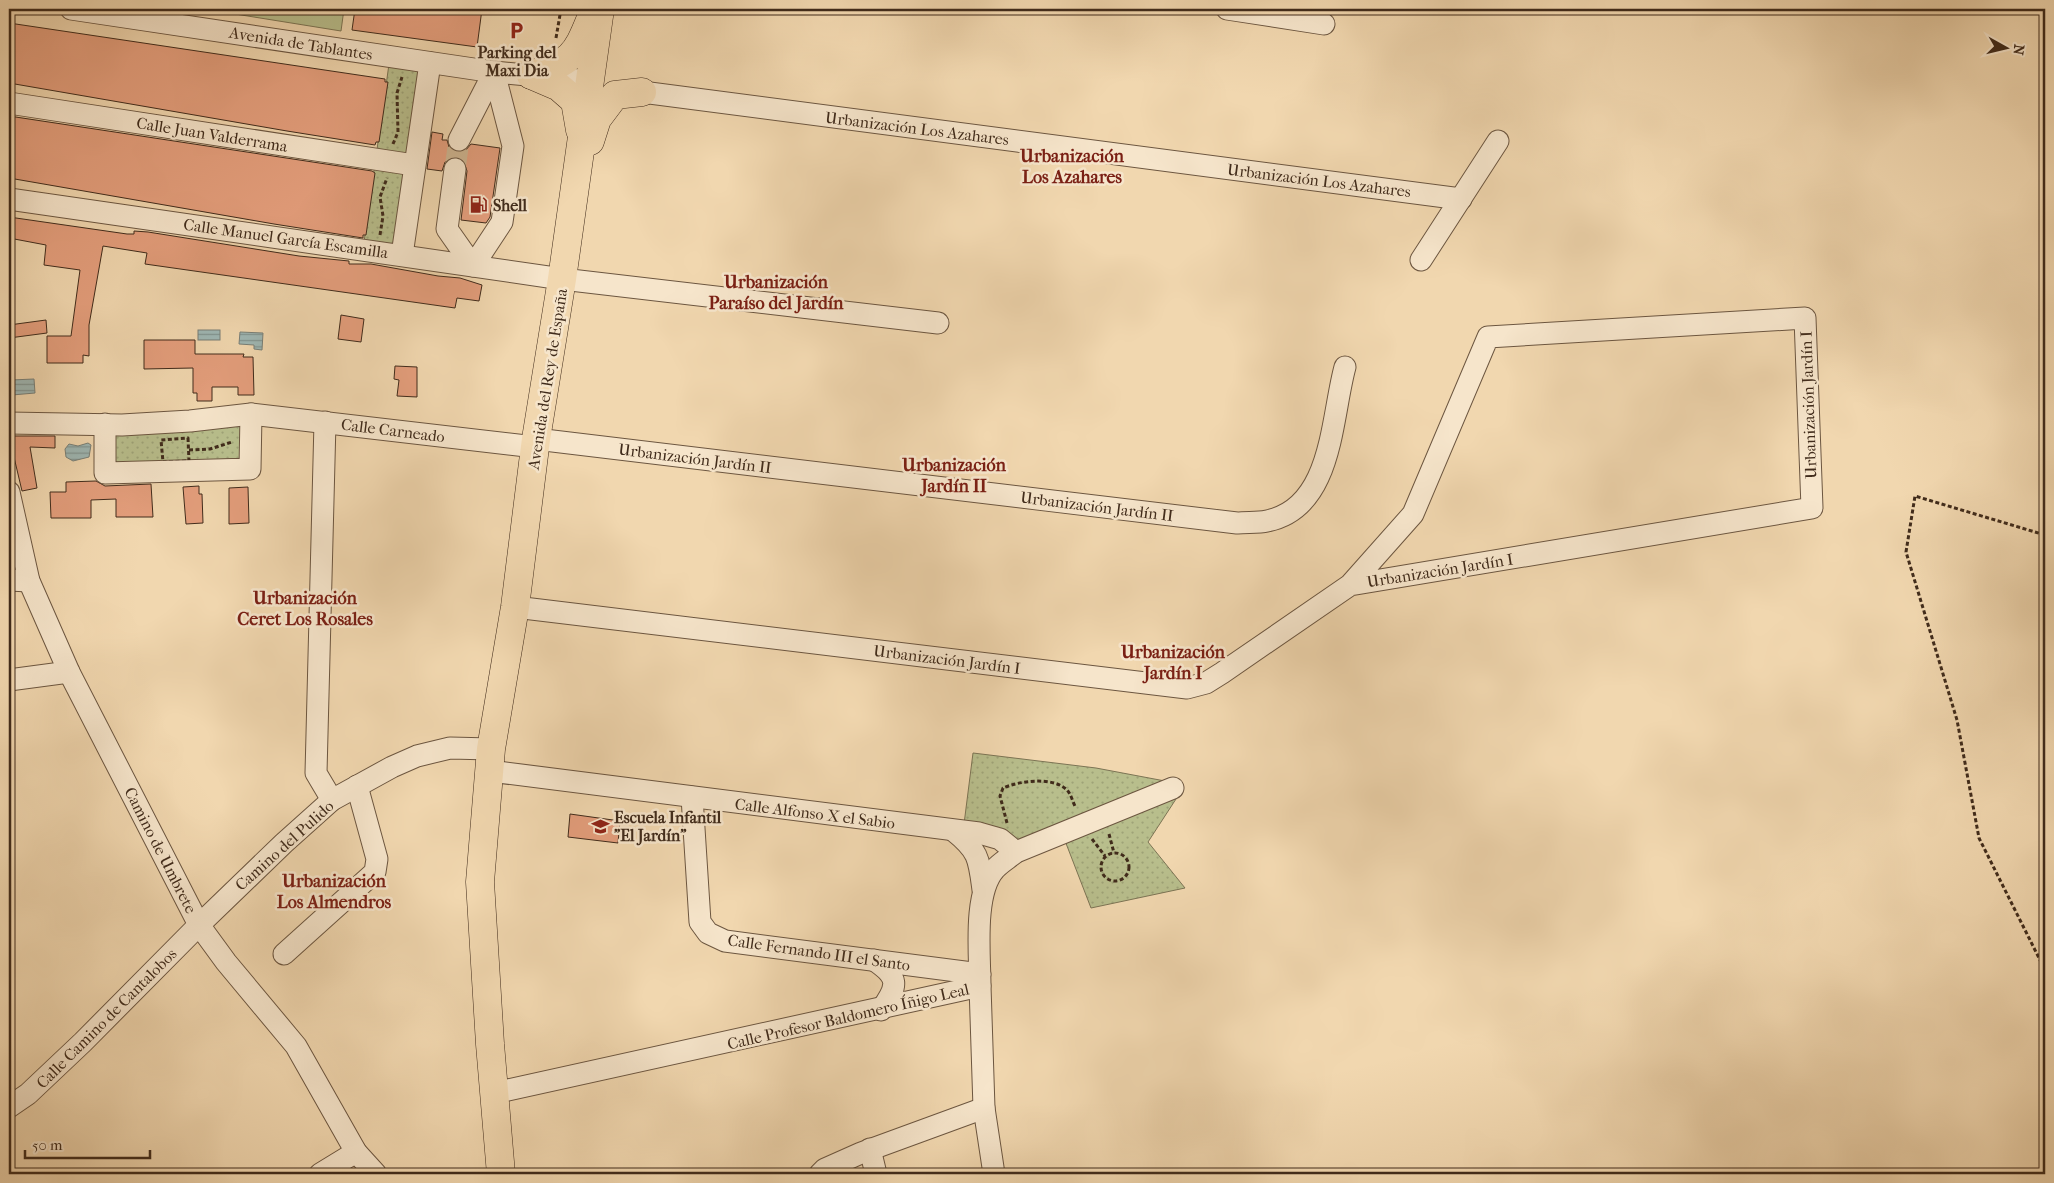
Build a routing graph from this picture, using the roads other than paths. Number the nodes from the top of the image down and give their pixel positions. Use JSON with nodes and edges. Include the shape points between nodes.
{"nodes":[{"id":1,"x":71,"y":9,"type":"edge"},
{"id":2,"x":594,"y":9,"type":"edge"},
{"id":3,"x":600,"y":9,"type":"edge"},
{"id":4,"x":1227,"y":9,"type":"edge"},
{"id":5,"x":1324,"y":24,"type":"dead end"},
{"id":6,"x":594,"y":51,"type":"junction"},
{"id":7,"x":544,"y":61,"type":"junction"},
{"id":8,"x":430,"y":63,"type":"junction"},
{"id":9,"x":494,"y":72,"type":"junction"},
{"id":10,"x":590,"y":81,"type":"junction"},
{"id":11,"x":642,"y":92,"type":"junction"},
{"id":12,"x":9,"y":103,"type":"edge"},
{"id":13,"x":582,"y":139,"type":"junction"},
{"id":14,"x":459,"y":140,"type":"tunnel mouth"},
{"id":15,"x":1498,"y":141,"type":"dead end"},
{"id":16,"x":414,"y":165,"type":"junction"},
{"id":17,"x":455,"y":169,"type":"tunnel mouth"},
{"id":18,"x":574,"y":198,"type":"junction"},
{"id":19,"x":1461,"y":198,"type":"junction"},
{"id":20,"x":9,"y":199,"type":"edge"},
{"id":21,"x":402,"y":255,"type":"junction"},
{"id":22,"x":1421,"y":260,"type":"dead end"},
{"id":23,"x":473,"y":266,"type":"junction"},
{"id":24,"x":562,"y":280,"type":"junction"},
{"id":25,"x":938,"y":323,"type":"dead end"},
{"id":26,"x":1345,"y":367,"type":"dead end"},
{"id":27,"x":325,"y":422,"type":"junction"},
{"id":28,"x":9,"y":423,"type":"edge"},
{"id":29,"x":105,"y":424,"type":"junction"},
{"id":30,"x":251,"y":424,"type":"junction"},
{"id":31,"x":536,"y":443,"type":"junction"},
{"id":32,"x":9,"y":492,"type":"edge"},
{"id":33,"x":19,"y":580,"type":"edge"},
{"id":34,"x":1350,"y":585,"type":"junction"},
{"id":35,"x":515,"y":607,"type":"junction"},
{"id":36,"x":69,"y":672,"type":"junction"},
{"id":37,"x":9,"y":680,"type":"edge"},
{"id":38,"x":491,"y":760,"type":"junction"},
{"id":39,"x":357,"y":786,"type":"junction"},
{"id":40,"x":1173,"y":788,"type":"dead end"},
{"id":41,"x":692,"y":797,"type":"junction"},
{"id":42,"x":332,"y":800,"type":"junction"},
{"id":43,"x":954,"y":831,"type":"junction"},
{"id":44,"x":1008,"y":846,"type":"junction"},
{"id":45,"x":983,"y":890,"type":"junction"},
{"id":46,"x":199,"y":925,"type":"junction"},
{"id":47,"x":284,"y":954,"type":"dead end"},
{"id":48,"x":874,"y":960,"type":"junction"},
{"id":49,"x":980,"y":980,"type":"junction"},
{"id":50,"x":881,"y":1010,"type":"junction"},
{"id":51,"x":494,"y":1093,"type":"junction"},
{"id":52,"x":9,"y":1107,"type":"edge"},
{"id":53,"x":984,"y":1108,"type":"junction"},
{"id":54,"x":870,"y":1149,"type":"junction"},
{"id":55,"x":356,"y":1152,"type":"junction"},
{"id":56,"x":320,"y":1174,"type":"edge"},
{"id":57,"x":376,"y":1174,"type":"edge"},
{"id":58,"x":501,"y":1174,"type":"edge"},
{"id":59,"x":820,"y":1174,"type":"edge"},
{"id":60,"x":876,"y":1174,"type":"edge"},
{"id":61,"x":994,"y":1174,"type":"edge"}],
"edges":[{"from":1,"to":8,"type":"street","name":"Avenida de Tablantes"},
{"from":2,"to":7,"type":"main road","via":[[580,46],[562,65]]},
{"from":3,"to":6,"type":"main road","name":"Avenida del Rey de España"},
{"from":4,"to":5,"type":"street"},
{"from":6,"to":10,"type":"main road","name":"Avenida del Rey de España"},
{"from":6,"to":11,"type":"main road","via":[[607,76]]},
{"from":7,"to":9,"type":"street","name":"Avenida de Tablantes"},
{"from":7,"to":10,"type":"street","name":"Avenida de Tablantes"},
{"from":7,"to":13,"type":"main road","via":[[559,87],[575,101]]},
{"from":8,"to":9,"type":"street","name":"Avenida de Tablantes"},
{"from":8,"to":16,"type":"street"},
{"from":9,"to":14,"type":"street"},
{"from":9,"to":23,"type":"street","via":[[513,146],[502,222]]},
{"from":10,"to":13,"type":"main road","name":"Avenida del Rey de España"},
{"from":11,"to":18,"type":"main road","via":[[615,95],[597,119]]},
{"from":11,"to":19,"type":"street","name":"Urbanización Los Azahares"},
{"from":12,"to":16,"type":"street","name":"Calle Juan Valderrama"},
{"from":13,"to":18,"type":"main road","name":"Avenida del Rey de España"},
{"from":15,"to":19,"type":"street"},
{"from":16,"to":21,"type":"street"},
{"from":17,"to":23,"type":"street","via":[[447,229]]},
{"from":18,"to":24,"type":"main road","name":"Avenida del Rey de España"},
{"from":19,"to":22,"type":"street"},
{"from":20,"to":21,"type":"street","name":"Calle Manuel García Escamilla"},
{"from":21,"to":23,"type":"street","name":"Calle Manuel García Escamilla"},
{"from":23,"to":24,"type":"street","name":"Calle Manuel García Escamilla"},
{"from":24,"to":25,"type":"street"},
{"from":24,"to":31,"type":"main road","name":"Avenida del Rey de España"},
{"from":26,"to":31,"type":"street","name":"Urbanización Jardín II","via":[[1329,451],[1318,482],[1297,508],[1261,521],[1237,523]]},
{"from":27,"to":30,"type":"street","name":"Calle Carneado"},
{"from":27,"to":31,"type":"street","name":"Calle Carneado"},
{"from":27,"to":42,"type":"street","via":[[316,773]]},
{"from":28,"to":29,"type":"street","name":"Calle Carneado"},
{"from":29,"to":30,"type":"street","name":"Calle Carneado","via":[[190,421]]},
{"from":29,"to":30,"type":"street","via":[[104,473],[250,469]]},
{"from":31,"to":35,"type":"main road","name":"Avenida del Rey de España"},
{"from":32,"to":33,"type":"street","name":"Camino de Umbrete"},
{"from":33,"to":36,"type":"street","name":"Camino de Umbrete"},
{"from":34,"to":34,"type":"street","name":"Urbanización Jardín I","via":[[1413,514],[1488,337],[1805,318],[1812,508]]},
{"from":34,"to":35,"type":"street","name":"Urbanización Jardín I","via":[[1222,673],[1206,683],[1187,688]]},
{"from":35,"to":38,"type":"main road","name":"Avenida del Rey de España"},
{"from":36,"to":37,"type":"street"},
{"from":36,"to":46,"type":"street","name":"Camino de Umbrete"},
{"from":38,"to":39,"type":"street","name":"Camino del Pulido","via":[[450,748],[417,756]]},
{"from":38,"to":41,"type":"street","name":"Calle Alfonso X el Sabio"},
{"from":38,"to":51,"type":"main road","name":"Avenida del Rey de España","via":[[480,882]]},
{"from":39,"to":42,"type":"street","name":"Camino del Pulido"},
{"from":39,"to":47,"type":"street","via":[[377,859],[375,872]]},
{"from":40,"to":44,"type":"street","name":"Calle Profesor Baldomero Íñigo Leal","via":[[1084,824]]},
{"from":41,"to":43,"type":"street","name":"Calle Alfonso X el Sabio"},
{"from":41,"to":48,"type":"street","name":"Calle Fernando III el Santo","via":[[700,922],[708,934],[725,940]]},
{"from":42,"to":46,"type":"street","name":"Camino del Pulido"},
{"from":43,"to":44,"type":"street","name":"Calle Alfonso X el Sabio","via":[[979,833]]},
{"from":43,"to":45,"type":"street","via":[[972,846]]},
{"from":44,"to":45,"type":"street","name":"Calle Profesor Baldomero Íñigo Leal"},
{"from":45,"to":49,"type":"street","name":"Calle Profesor Baldomero Íñigo Leal"},
{"from":46,"to":52,"type":"street","name":"Calle Camino de Cantalobos","via":[[83,1042],[28,1094]]},
{"from":46,"to":55,"type":"street","name":"Camino de Umbrete","via":[[296,1046]]},
{"from":48,"to":49,"type":"street","name":"Calle Fernando III el Santo"},
{"from":48,"to":50,"type":"street","via":[[890,970],[895,983]]},
{"from":49,"to":50,"type":"street","name":"Calle Profesor Baldomero Íñigo Leal"},
{"from":49,"to":53,"type":"street"},
{"from":50,"to":51,"type":"street","name":"Calle Profesor Baldomero Íñigo Leal"},
{"from":51,"to":58,"type":"main road","name":"Avenida del Rey de España"},
{"from":53,"to":54,"type":"street"},
{"from":53,"to":61,"type":"street"},
{"from":54,"to":59,"type":"street"},
{"from":54,"to":60,"type":"street"},
{"from":55,"to":56,"type":"street"},
{"from":55,"to":57,"type":"street","name":"Camino de Umbrete"}]}
